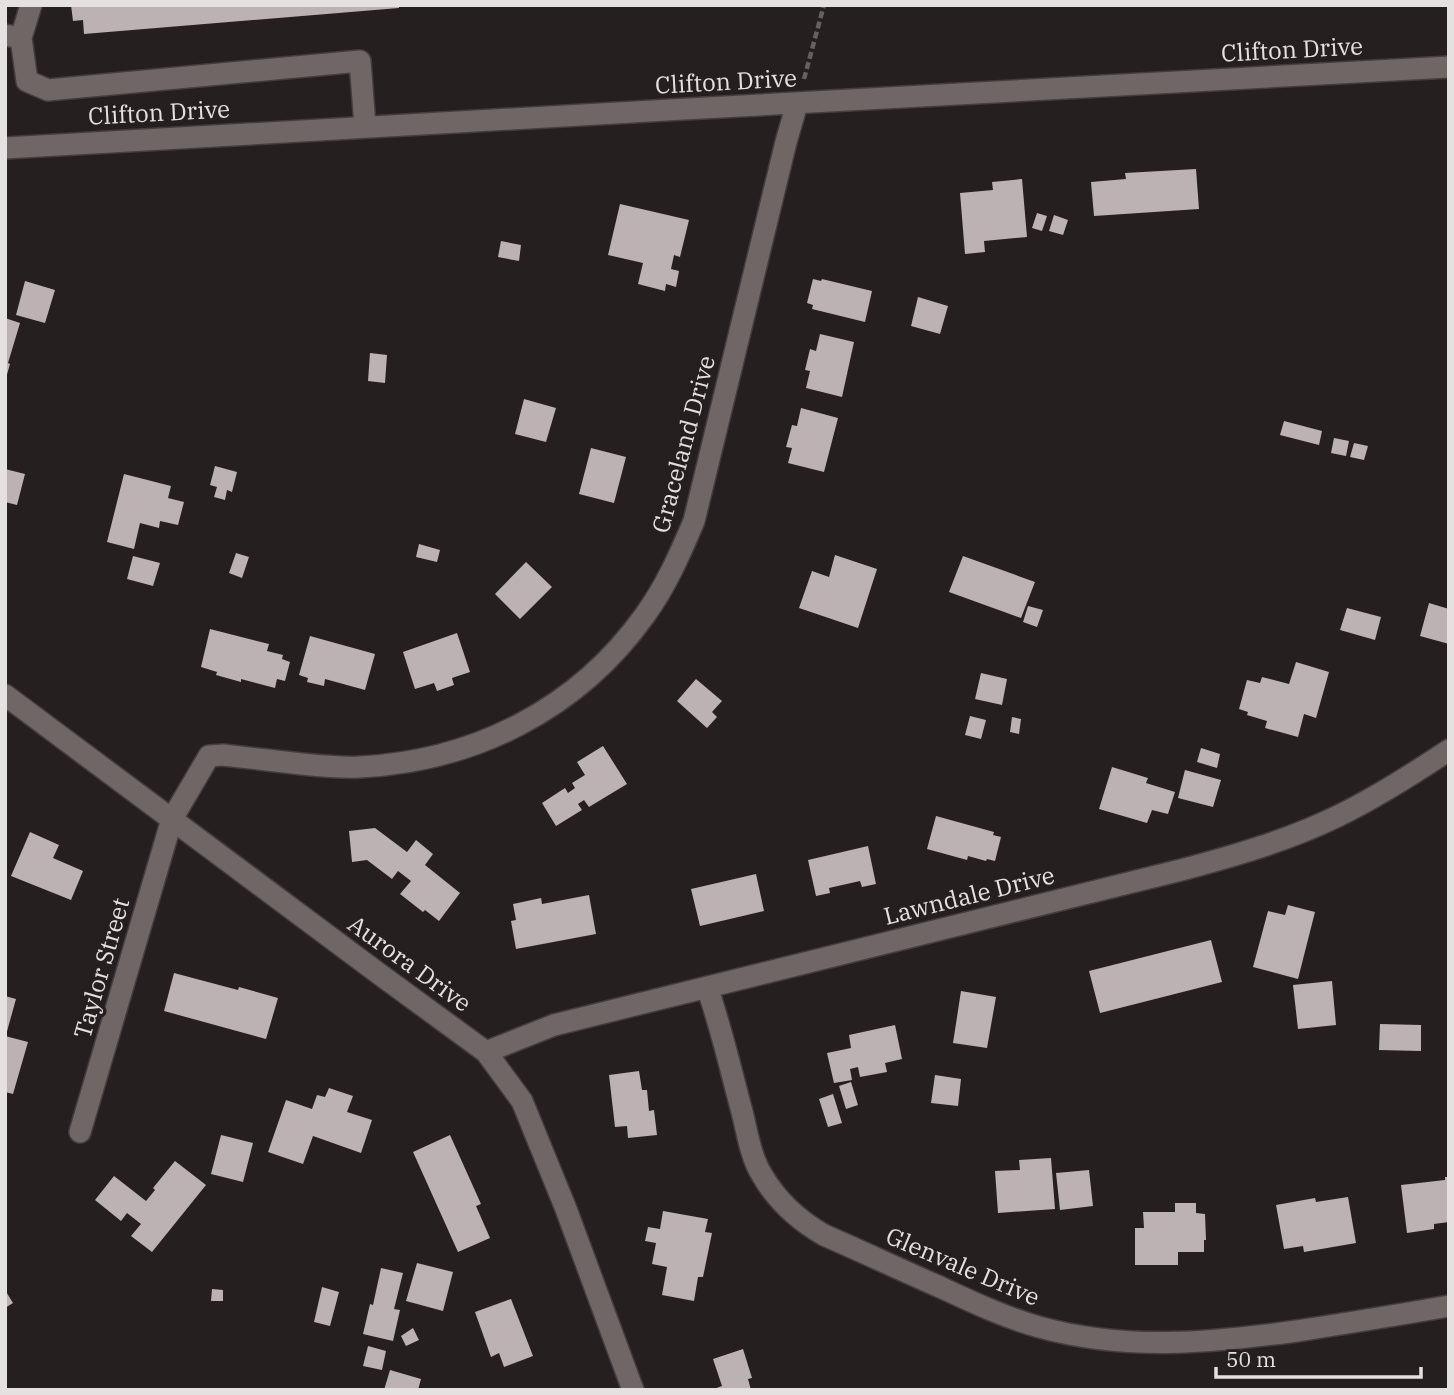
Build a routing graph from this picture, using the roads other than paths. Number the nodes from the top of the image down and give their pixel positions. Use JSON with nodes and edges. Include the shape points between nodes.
{"nodes":[{"id":1,"x":31,"y":5,"type":"edge"},
{"id":2,"x":13,"y":37,"type":"edge"},
{"id":3,"x":1449,"y":67,"type":"edge"},
{"id":4,"x":797,"y":104,"type":"junction"},
{"id":5,"x":365,"y":126,"type":"junction"},
{"id":6,"x":5,"y":148,"type":"edge"},
{"id":7,"x":5,"y":695,"type":"edge"},
{"id":8,"x":1449,"y":750,"type":"edge"},
{"id":9,"x":172,"y":819,"type":"junction"},
{"id":10,"x":707,"y":987,"type":"junction"},
{"id":11,"x":486,"y":1052,"type":"junction"},
{"id":12,"x":80,"y":1132,"type":"dead end"},
{"id":13,"x":1449,"y":1306,"type":"edge"},
{"id":14,"x":634,"y":1390,"type":"edge"}],
"edges":[{"from":1,"to":2,"type":"street"},
{"from":2,"to":5,"type":"street","via":[[27,81],[48,90],[360,61]]},
{"from":3,"to":4,"type":"street","name":"Clifton Drive"},
{"from":4,"to":5,"type":"street","name":"Clifton Drive"},
{"from":4,"to":9,"type":"street","name":"Graceland Drive","via":[[694,521],[663,588],[621,645],[581,685],[539,715],[494,738],[443,755],[357,767],[209,756]]},
{"from":5,"to":6,"type":"street","name":"Clifton Drive"},
{"from":7,"to":9,"type":"street","name":"Aurora Drive"},
{"from":8,"to":10,"type":"street","name":"Lawndale Drive","via":[[1338,816],[1276,842],[1181,870]]},
{"from":9,"to":11,"type":"street","name":"Aurora Drive"},
{"from":9,"to":12,"type":"street","name":"Taylor Street"},
{"from":10,"to":11,"type":"street","name":"Lawndale Drive","via":[[554,1025]]},
{"from":10,"to":13,"type":"street","name":"Glenvale Drive","via":[[753,1153],[782,1204],[824,1235],[999,1314],[1088,1337],[1185,1343]]},
{"from":11,"to":14,"type":"street","name":"Aurora Drive","via":[[522,1101]]}]}
